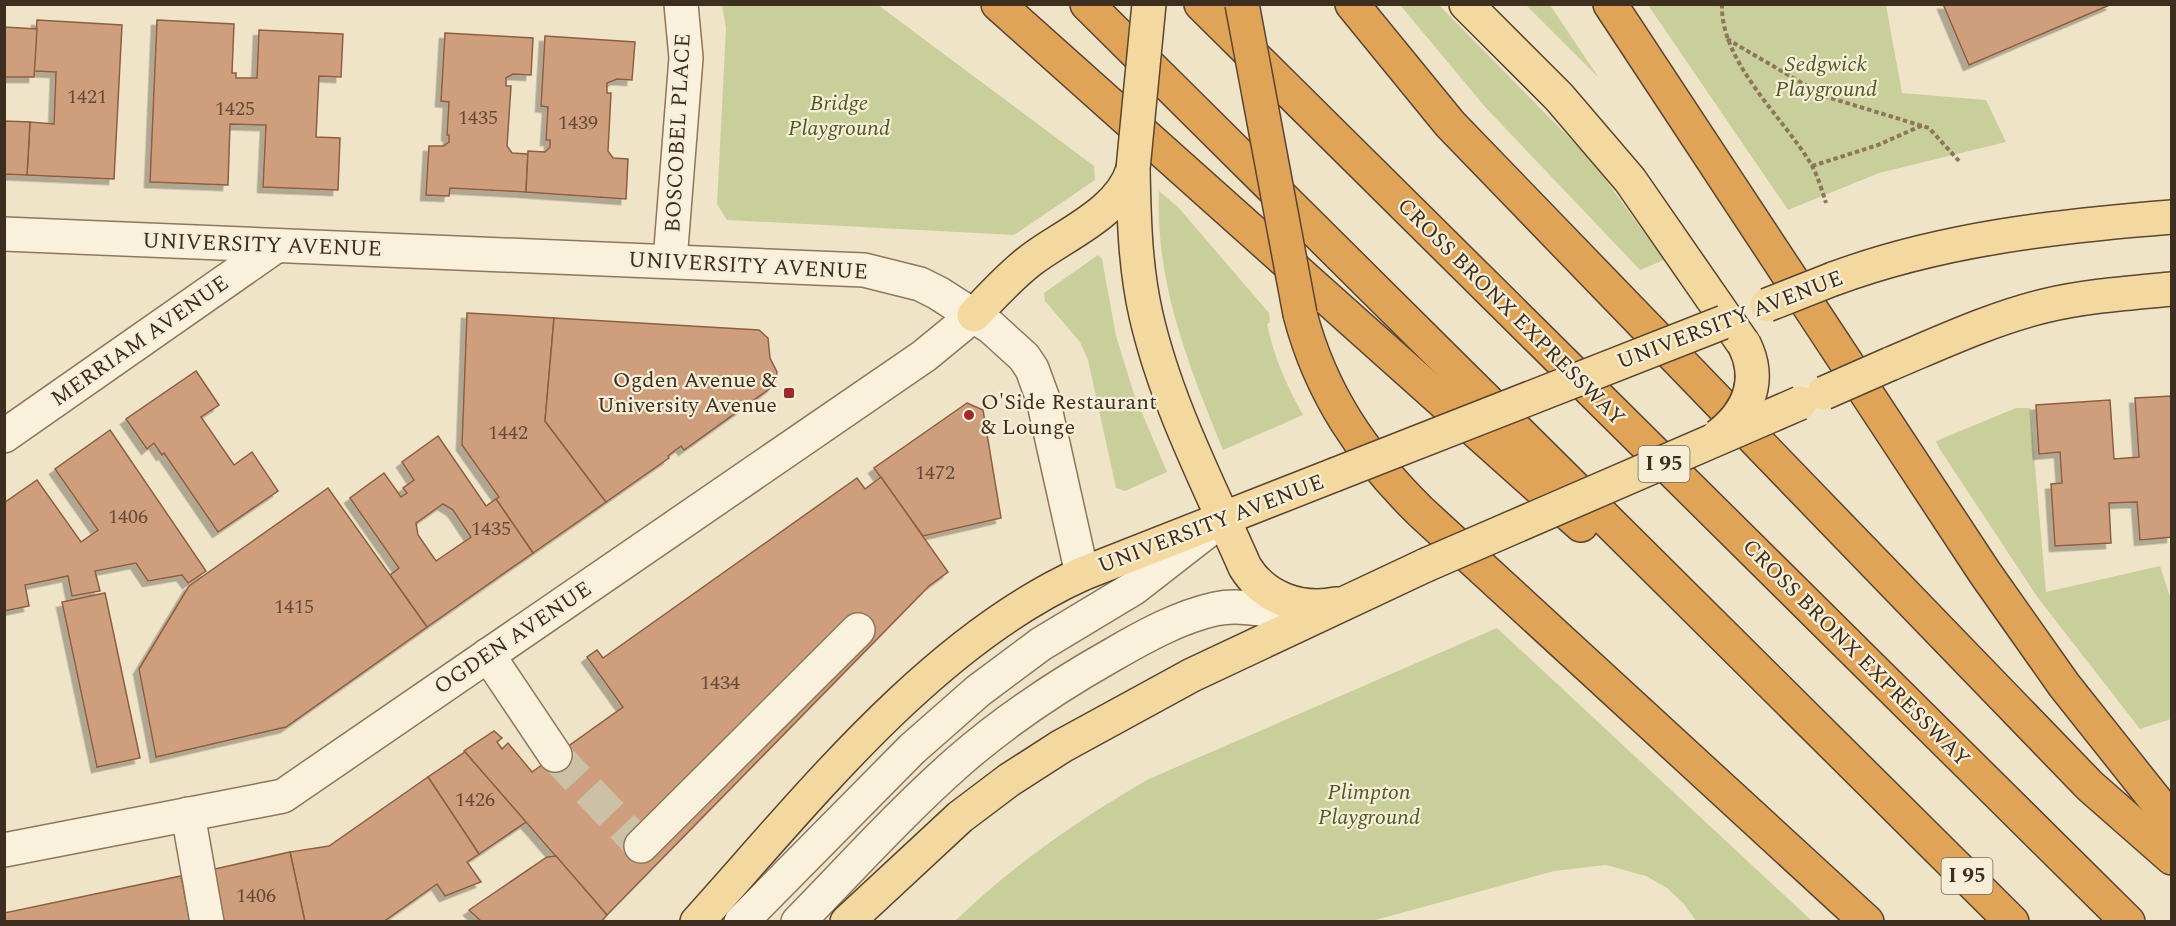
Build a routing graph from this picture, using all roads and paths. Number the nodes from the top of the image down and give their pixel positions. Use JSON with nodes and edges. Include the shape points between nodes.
{"nodes":[{"id":1,"x":681,"y":4,"type":"edge"},
{"id":2,"x":998,"y":4,"type":"edge"},
{"id":3,"x":1087,"y":4,"type":"edge"},
{"id":4,"x":1149,"y":4,"type":"edge"},
{"id":5,"x":1201,"y":4,"type":"edge"},
{"id":6,"x":1242,"y":4,"type":"edge"},
{"id":7,"x":1352,"y":4,"type":"edge"},
{"id":8,"x":1466,"y":4,"type":"edge"},
{"id":9,"x":1610,"y":4,"type":"edge"},
{"id":10,"x":1722,"y":4,"type":"edge"},
{"id":11,"x":1727,"y":39,"type":"junction"},
{"id":12,"x":1923,"y":125,"type":"junction"},
{"id":13,"x":1959,"y":160,"type":"dead end"},
{"id":14,"x":1812,"y":166,"type":"junction"},
{"id":15,"x":1133,"y":169,"type":"junction"},
{"id":16,"x":1827,"y":203,"type":"dead end"},
{"id":17,"x":2172,"y":217,"type":"edge"},
{"id":18,"x":4,"y":234,"type":"edge"},
{"id":19,"x":276,"y":246,"type":"junction"},
{"id":20,"x":670,"y":261,"type":"junction"},
{"id":21,"x":2172,"y":289,"type":"edge"},
{"id":22,"x":974,"y":315,"type":"junction"},
{"id":23,"x":1732,"y":329,"type":"junction"},
{"id":24,"x":4,"y":436,"type":"edge"},
{"id":25,"x":1707,"y":444,"type":"junction"},
{"id":26,"x":1224,"y":519,"type":"junction"},
{"id":27,"x":1082,"y":574,"type":"junction"},
{"id":28,"x":1345,"y":602,"type":"junction"},
{"id":29,"x":858,"y":630,"type":"dead end"},
{"id":30,"x":488,"y":655,"type":"junction"},
{"id":31,"x":555,"y":755,"type":"tunnel mouth"},
{"id":32,"x":188,"y":814,"type":"junction"},
{"id":33,"x":2172,"y":821,"type":"edge"},
{"id":34,"x":1921,"y":831,"type":"junction"},
{"id":35,"x":641,"y":846,"type":"dead end"},
{"id":36,"x":4,"y":850,"type":"edge"},
{"id":37,"x":2172,"y":858,"type":"edge"},
{"id":38,"x":207,"y":921,"type":"edge"},
{"id":39,"x":697,"y":921,"type":"edge"},
{"id":40,"x":741,"y":921,"type":"edge"},
{"id":41,"x":798,"y":921,"type":"edge"},
{"id":42,"x":847,"y":921,"type":"edge"},
{"id":43,"x":1867,"y":921,"type":"edge"},
{"id":44,"x":2012,"y":921,"type":"edge"},
{"id":45,"x":2128,"y":921,"type":"edge"}],
"edges":[{"from":1,"to":20,"type":"street","name":"BOSCOBEL PLACE","via":[[686,58]]},
{"from":2,"to":34,"type":"highway"},
{"from":3,"to":34,"type":"highway","number":"I 95"},
{"from":4,"to":15,"type":"main road","bridge":true},
{"from":5,"to":45,"type":"highway","name":"CROSS BRONX EXPRESSWAY","number":"I 95"},
{"from":6,"to":43,"type":"highway","bridge":true,"via":[[1300,314],[1319,373],[1357,439],[1386,477],[1421,512]]},
{"from":7,"to":37,"type":"highway","via":[[1449,124],[2090,786]]},
{"from":8,"to":23,"type":"main road","via":[[1588,129],[1630,180]]},
{"from":9,"to":33,"type":"highway","via":[[1985,573],[2064,685]]},
{"from":10,"to":11,"type":"path"},
{"from":11,"to":12,"type":"path","via":[[1824,96]]},
{"from":11,"to":14,"type":"path"},
{"from":12,"to":13,"type":"path","via":[[1935,132]]},
{"from":12,"to":14,"type":"path","via":[[1878,145]]},
{"from":14,"to":16,"type":"path"},
{"from":15,"to":22,"type":"main road","via":[[1126,186],[1111,204],[1026,264]]},
{"from":15,"to":26,"type":"main road","via":[[1136,256],[1151,338]]},
{"from":17,"to":23,"type":"main road","name":"UNIVERSITY AVENUE","bridge":true,"via":[[2074,226],[1961,243],[1888,260],[1767,305]]},
{"from":18,"to":19,"type":"street","name":"UNIVERSITY AVENUE"},
{"from":19,"to":20,"type":"street","name":"UNIVERSITY AVENUE"},
{"from":19,"to":24,"type":"street","name":"MERRIAM AVENUE"},
{"from":20,"to":22,"type":"street","name":"UNIVERSITY AVENUE","via":[[864,270],[920,284]]},
{"from":21,"to":25,"type":"main road","bridge":true,"via":[[2076,300],[2000,320]]},
{"from":22,"to":27,"type":"street","name":"UNIVERSITY AVENUE","via":[[1016,348],[1038,383]]},
{"from":22,"to":30,"type":"street","name":"OGDEN AVENUE","via":[[924,356]]},
{"from":23,"to":25,"type":"main road","bridge":true,"via":[[1754,368],[1750,392],[1735,420]]},
{"from":23,"to":26,"type":"main road","name":"UNIVERSITY AVENUE","bridge":true},
{"from":25,"to":28,"type":"main road","bridge":true},
{"from":26,"to":27,"type":"main road","name":"UNIVERSITY AVENUE"},
{"from":26,"to":28,"type":"main road","via":[[1245,567],[1261,588],[1308,606]]},
{"from":26,"to":40,"type":"street","via":[[1134,588],[1041,644],[978,691],[905,757]]},
{"from":27,"to":39,"type":"main road","via":[[1052,588],[996,626],[911,694],[816,789]]},
{"from":28,"to":41,"type":"street","via":[[1300,613],[1239,607],[1205,612],[1089,668],[1025,709],[959,761]]},
{"from":28,"to":42,"type":"main road","via":[[1172,686],[1037,762],[953,823]]},
{"from":29,"to":35,"type":"street"},
{"from":30,"to":31,"type":"street"},
{"from":30,"to":32,"type":"street","name":"OGDEN AVENUE","via":[[283,796]]},
{"from":32,"to":36,"type":"street","name":"OGDEN AVENUE"},
{"from":32,"to":38,"type":"street"},
{"from":34,"to":44,"type":"highway","number":"I 95"}]}
